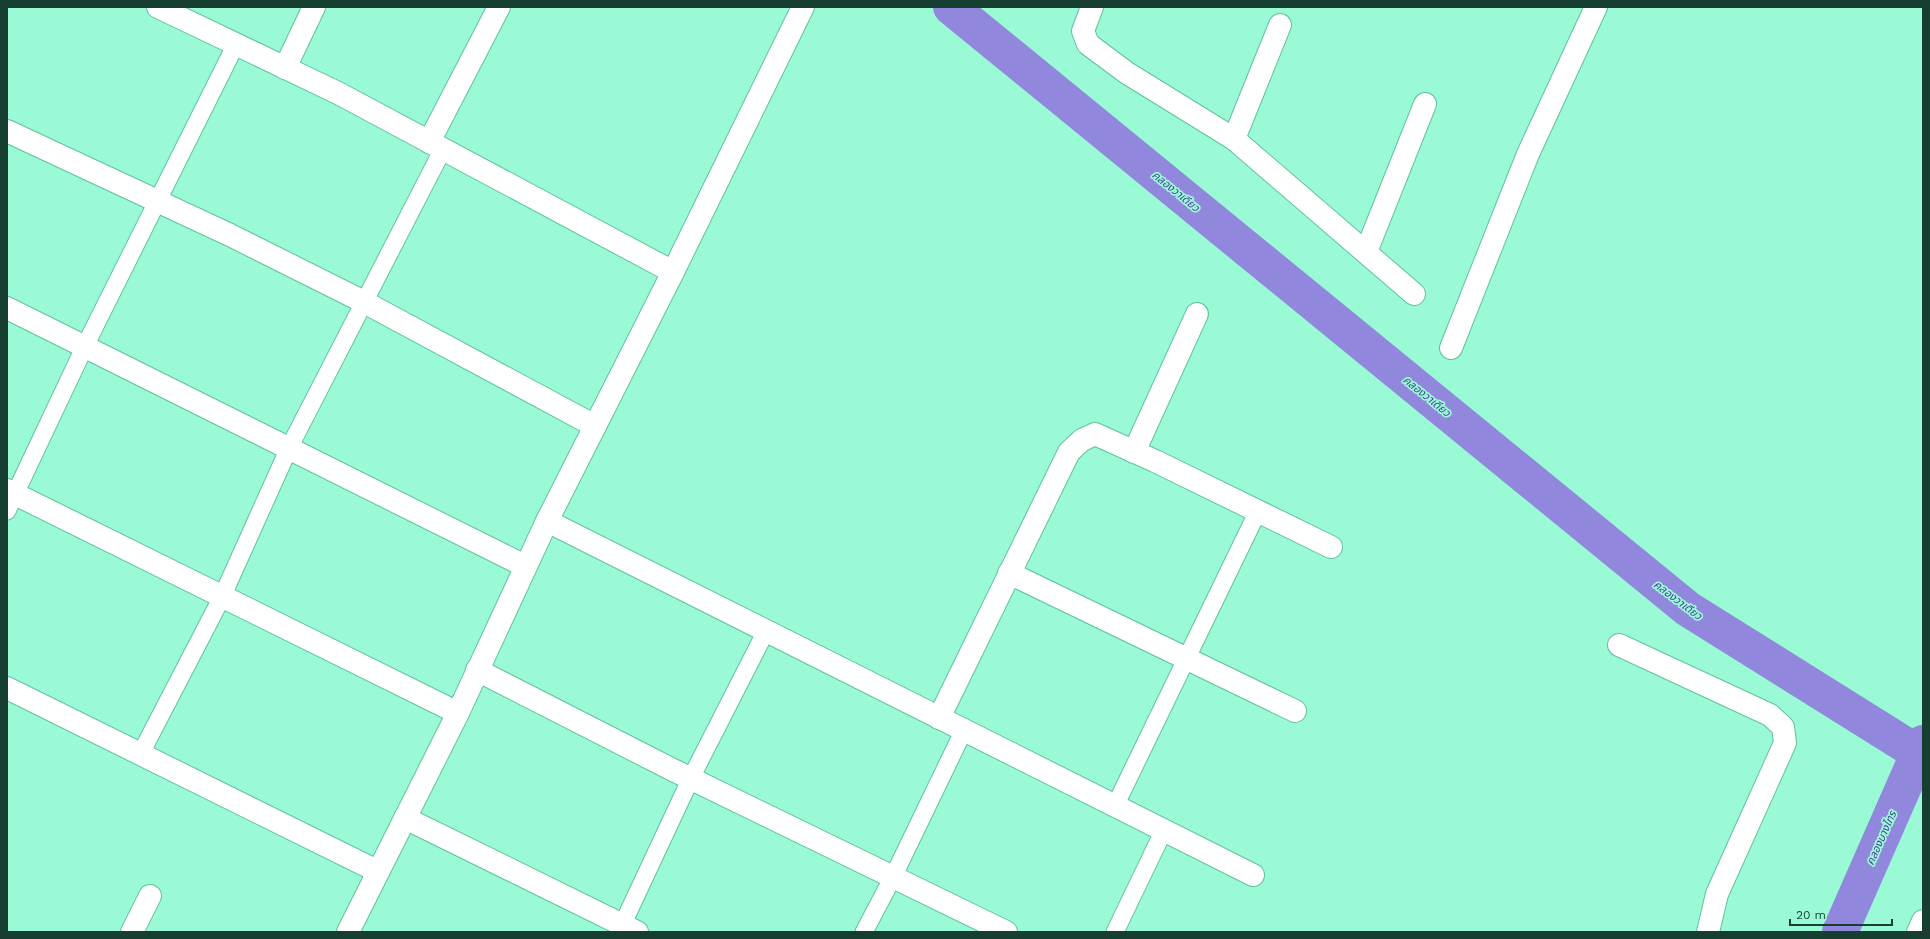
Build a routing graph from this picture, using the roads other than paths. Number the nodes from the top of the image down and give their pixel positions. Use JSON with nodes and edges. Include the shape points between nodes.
{"nodes":[{"id":1,"x":158,"y":7,"type":"edge"},
{"id":2,"x":314,"y":7,"type":"edge"},
{"id":3,"x":499,"y":7,"type":"edge"},
{"id":4,"x":802,"y":7,"type":"edge"},
{"id":5,"x":1092,"y":7,"type":"edge"},
{"id":6,"x":1596,"y":7,"type":"edge"},
{"id":7,"x":1280,"y":25,"type":"dead end"},
{"id":8,"x":236,"y":44,"type":"junction"},
{"id":9,"x":285,"y":68,"type":"junction"},
{"id":10,"x":1425,"y":104,"type":"dead end"},
{"id":11,"x":7,"y":131,"type":"edge"},
{"id":12,"x":1234,"y":139,"type":"junction"},
{"id":13,"x":436,"y":145,"type":"junction"},
{"id":14,"x":159,"y":202,"type":"junction"},
{"id":15,"x":1366,"y":252,"type":"junction"},
{"id":16,"x":673,"y":272,"type":"junction"},
{"id":17,"x":1414,"y":294,"type":"dead end"},
{"id":18,"x":364,"y":302,"type":"junction"},
{"id":19,"x":7,"y":308,"type":"edge"},
{"id":20,"x":1197,"y":314,"type":"dead end"},
{"id":21,"x":85,"y":346,"type":"junction"},
{"id":22,"x":1451,"y":348,"type":"dead end"},
{"id":23,"x":595,"y":426,"type":"junction"},
{"id":24,"x":289,"y":448,"type":"junction"},
{"id":25,"x":1134,"y":452,"type":"junction"},
{"id":26,"x":10,"y":498,"type":"edge"},
{"id":27,"x":1258,"y":511,"type":"junction"},
{"id":28,"x":547,"y":522,"type":"junction"},
{"id":29,"x":1331,"y":547,"type":"dead end"},
{"id":30,"x":525,"y":566,"type":"junction"},
{"id":31,"x":1009,"y":573,"type":"junction"},
{"id":32,"x":222,"y":597,"type":"junction"},
{"id":33,"x":766,"y":631,"type":"junction"},
{"id":34,"x":1619,"y":645,"type":"dead end"},
{"id":35,"x":1187,"y":659,"type":"junction"},
{"id":36,"x":477,"y":670,"type":"junction"},
{"id":37,"x":7,"y":688,"type":"edge"},
{"id":38,"x":1295,"y":711,"type":"dead end"},
{"id":39,"x":458,"y":713,"type":"junction"},
{"id":40,"x":939,"y":718,"type":"junction"},
{"id":41,"x":964,"y":730,"type":"junction"},
{"id":42,"x":140,"y":756,"type":"junction"},
{"id":43,"x":691,"y":778,"type":"junction"},
{"id":44,"x":1115,"y":806,"type":"junction"},
{"id":45,"x":405,"y":818,"type":"junction"},
{"id":46,"x":1164,"y":830,"type":"junction"},
{"id":47,"x":377,"y":871,"type":"junction"},
{"id":48,"x":1253,"y":875,"type":"dead end"},
{"id":49,"x":893,"y":877,"type":"junction"},
{"id":50,"x":150,"y":896,"type":"dead end"},
{"id":51,"x":1923,"y":921,"type":"edge"},
{"id":52,"x":626,"y":930,"type":"edge"},
{"id":53,"x":132,"y":932,"type":"edge"},
{"id":54,"x":348,"y":932,"type":"edge"},
{"id":55,"x":864,"y":932,"type":"edge"},
{"id":56,"x":1006,"y":932,"type":"edge"},
{"id":57,"x":1115,"y":932,"type":"edge"},
{"id":58,"x":1708,"y":932,"type":"edge"},
{"id":59,"x":1918,"y":932,"type":"edge"}],
"edges":[{"from":1,"to":8,"type":"street"},
{"from":2,"to":9,"type":"street"},
{"from":3,"to":13,"type":"street"},
{"from":4,"to":16,"type":"street"},
{"from":5,"to":12,"type":"street","via":[[1084,31],[1088,44],[1127,73]]},
{"from":6,"to":22,"type":"street","via":[[1528,154]]},
{"from":7,"to":12,"type":"street"},
{"from":8,"to":9,"type":"street"},
{"from":8,"to":14,"type":"lane"},
{"from":9,"to":13,"type":"street"},
{"from":10,"to":15,"type":"street"},
{"from":11,"to":14,"type":"street"},
{"from":12,"to":15,"type":"street"},
{"from":13,"to":16,"type":"street"},
{"from":13,"to":18,"type":"lane"},
{"from":14,"to":18,"type":"street"},
{"from":14,"to":21,"type":"lane"},
{"from":15,"to":17,"type":"street"},
{"from":16,"to":23,"type":"street"},
{"from":18,"to":23,"type":"street"},
{"from":18,"to":24,"type":"lane"},
{"from":19,"to":21,"type":"street"},
{"from":20,"to":25,"type":"street"},
{"from":21,"to":24,"type":"street"},
{"from":21,"to":26,"type":"lane"},
{"from":23,"to":28,"type":"street"},
{"from":24,"to":30,"type":"street"},
{"from":24,"to":32,"type":"lane"},
{"from":25,"to":27,"type":"street"},
{"from":25,"to":31,"type":"street","via":[[1095,434],[1082,440],[1068,452]]},
{"from":26,"to":32,"type":"street","via":[[69,519]]},
{"from":27,"to":29,"type":"street"},
{"from":27,"to":35,"type":"lane"},
{"from":28,"to":30,"type":"street"},
{"from":28,"to":33,"type":"street"},
{"from":30,"to":36,"type":"street"},
{"from":31,"to":35,"type":"street"},
{"from":31,"to":40,"type":"street"},
{"from":32,"to":39,"type":"street"},
{"from":32,"to":42,"type":"lane"},
{"from":33,"to":40,"type":"street"},
{"from":33,"to":43,"type":"lane"},
{"from":34,"to":58,"type":"street","via":[[1770,715],[1783,726],[1785,743],[1717,894]]},
{"from":35,"to":38,"type":"street"},
{"from":35,"to":44,"type":"lane"},
{"from":36,"to":39,"type":"street"},
{"from":36,"to":43,"type":"street"},
{"from":37,"to":42,"type":"street"},
{"from":39,"to":45,"type":"street"},
{"from":40,"to":41,"type":"street"},
{"from":41,"to":44,"type":"street"},
{"from":41,"to":49,"type":"lane"},
{"from":42,"to":47,"type":"street"},
{"from":43,"to":49,"type":"street"},
{"from":43,"to":52,"type":"lane"},
{"from":44,"to":46,"type":"street"},
{"from":45,"to":47,"type":"street"},
{"from":45,"to":52,"type":"street"},
{"from":46,"to":48,"type":"street"},
{"from":46,"to":57,"type":"lane"},
{"from":47,"to":54,"type":"street"},
{"from":49,"to":55,"type":"lane"},
{"from":49,"to":56,"type":"street"},
{"from":50,"to":53,"type":"street"},
{"from":51,"to":59,"type":"street"}]}
